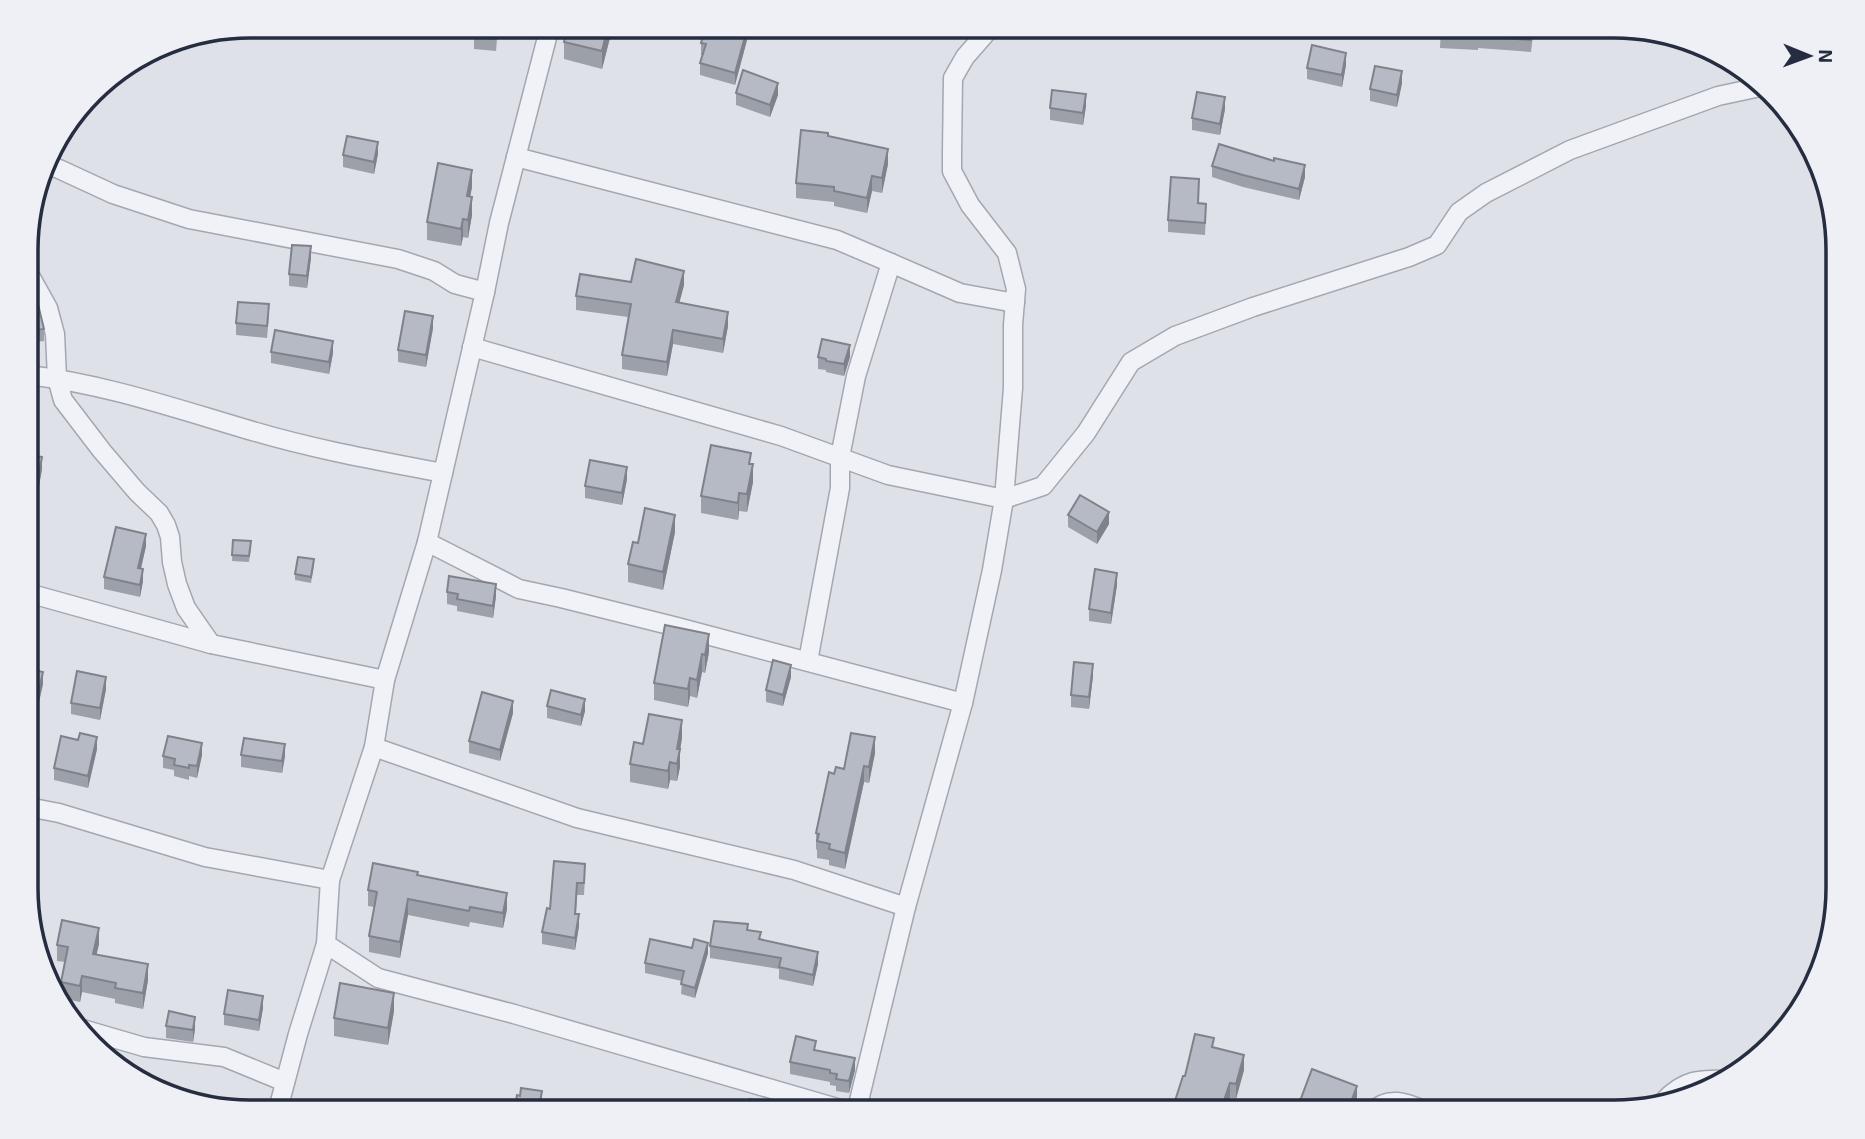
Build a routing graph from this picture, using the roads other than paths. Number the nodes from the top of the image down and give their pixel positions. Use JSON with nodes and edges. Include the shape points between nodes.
{"nodes":[{"id":1,"x":547,"y":38,"type":"edge"},
{"id":2,"x":982,"y":38,"type":"edge"},
{"id":3,"x":1751,"y":89,"type":"edge"},
{"id":4,"x":516,"y":157,"type":"junction"},
{"id":5,"x":56,"y":168,"type":"edge"},
{"id":6,"x":891,"y":263,"type":"junction"},
{"id":7,"x":38,"y":290,"type":"edge"},
{"id":8,"x":485,"y":292,"type":"junction"},
{"id":9,"x":1015,"y":303,"type":"junction"},
{"id":10,"x":472,"y":347,"type":"junction"},
{"id":11,"x":38,"y":376,"type":"edge"},
{"id":12,"x":57,"y":378,"type":"junction"},
{"id":13,"x":840,"y":457,"type":"junction"},
{"id":14,"x":443,"y":473,"type":"junction"},
{"id":15,"x":1004,"y":499,"type":"junction"},
{"id":16,"x":428,"y":542,"type":"junction"},
{"id":17,"x":38,"y":596,"type":"edge"},
{"id":18,"x":211,"y":644,"type":"junction"},
{"id":19,"x":808,"y":662,"type":"junction"},
{"id":20,"x":385,"y":680,"type":"junction"},
{"id":21,"x":963,"y":703,"type":"junction"},
{"id":22,"x":374,"y":747,"type":"junction"},
{"id":23,"x":38,"y":809,"type":"edge"},
{"id":24,"x":330,"y":880,"type":"junction"},
{"id":25,"x":906,"y":906,"type":"junction"},
{"id":26,"x":326,"y":944,"type":"junction"},
{"id":27,"x":97,"y":1033,"type":"edge"},
{"id":28,"x":1702,"y":1081,"type":"edge"},
{"id":29,"x":285,"y":1082,"type":"junction"},
{"id":30,"x":1673,"y":1092,"type":"edge"},
{"id":31,"x":280,"y":1100,"type":"edge"},
{"id":32,"x":813,"y":1100,"type":"edge"},
{"id":33,"x":858,"y":1100,"type":"edge"}],
"edges":[{"from":1,"to":4,"type":"street"},
{"from":2,"to":9,"type":"street","via":[[953,78],[953,171],[970,205],[1007,253]]},
{"from":3,"to":15,"type":"street","via":[[1718,96],[1570,150],[1459,212],[1437,245],[1175,336],[1131,362],[1086,433],[1044,486]]},
{"from":4,"to":6,"type":"street","via":[[837,240]]},
{"from":4,"to":8,"type":"street"},
{"from":5,"to":8,"type":"street","via":[[113,194],[189,219],[398,259]]},
{"from":6,"to":9,"type":"street","via":[[960,293]]},
{"from":6,"to":13,"type":"street","via":[[856,376]]},
{"from":7,"to":12,"type":"street","via":[[55,334]]},
{"from":8,"to":10,"type":"street"},
{"from":9,"to":15,"type":"street"},
{"from":10,"to":13,"type":"street"},
{"from":10,"to":14,"type":"street"},
{"from":11,"to":12,"type":"street"},
{"from":12,"to":14,"type":"street","via":[[155,401],[258,433]]},
{"from":12,"to":18,"type":"street","via":[[63,400],[166,525],[186,608]]},
{"from":13,"to":15,"type":"street","via":[[887,475]]},
{"from":13,"to":19,"type":"street","via":[[840,488]]},
{"from":14,"to":16,"type":"street"},
{"from":15,"to":21,"type":"street"},
{"from":16,"to":19,"type":"street","via":[[519,589]]},
{"from":16,"to":20,"type":"street"},
{"from":17,"to":18,"type":"street"},
{"from":18,"to":20,"type":"street"},
{"from":19,"to":21,"type":"street"},
{"from":20,"to":22,"type":"street"},
{"from":21,"to":25,"type":"street"},
{"from":22,"to":24,"type":"street"},
{"from":22,"to":25,"type":"street","via":[[577,818],[794,870]]},
{"from":23,"to":24,"type":"street","via":[[205,857]]},
{"from":24,"to":26,"type":"street"},
{"from":25,"to":33,"type":"street"},
{"from":26,"to":29,"type":"street"},
{"from":26,"to":32,"type":"street","via":[[379,978]]},
{"from":27,"to":29,"type":"street","via":[[144,1047],[224,1057]]},
{"from":28,"to":30,"type":"street"},
{"from":29,"to":31,"type":"street"}]}
